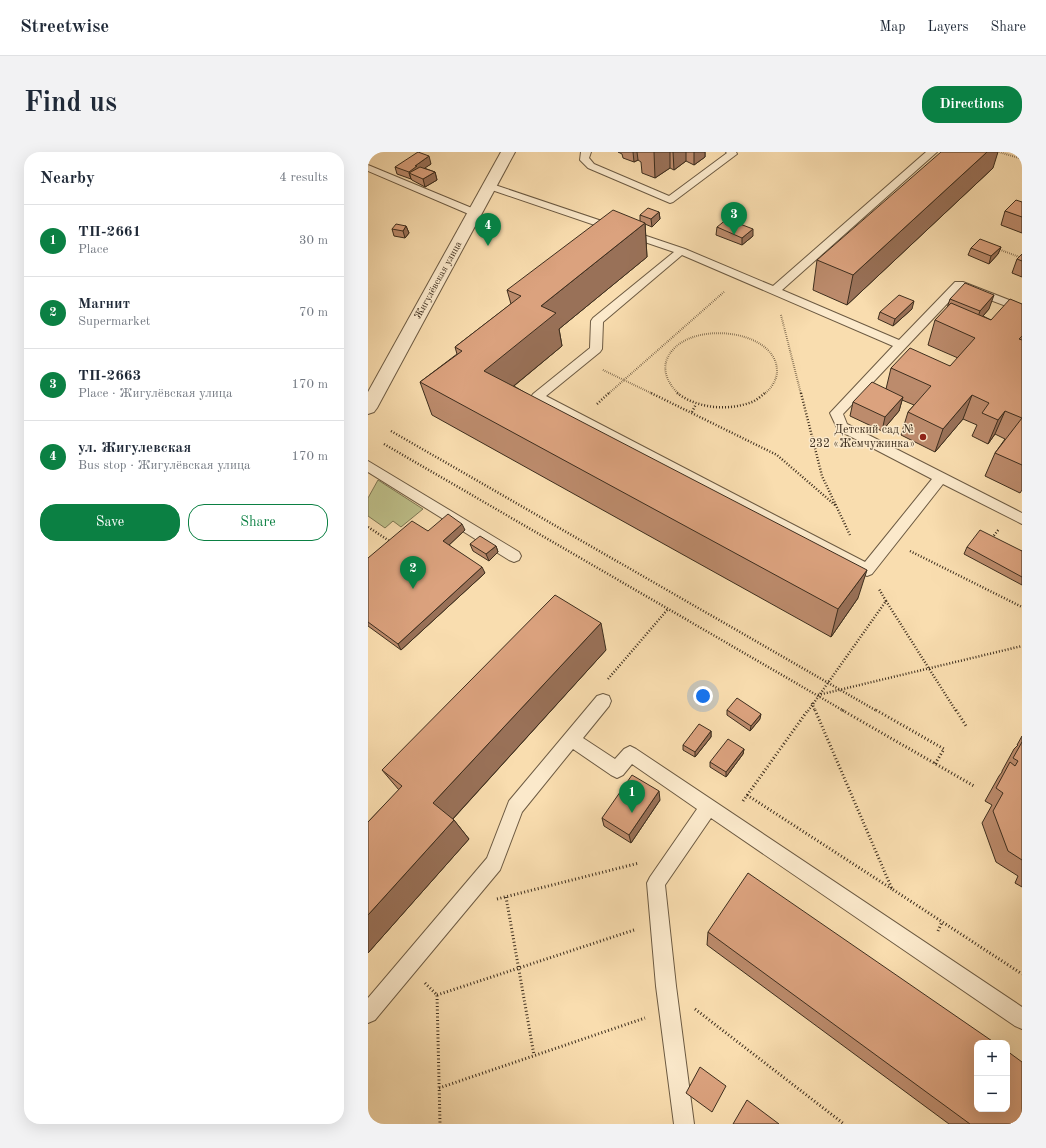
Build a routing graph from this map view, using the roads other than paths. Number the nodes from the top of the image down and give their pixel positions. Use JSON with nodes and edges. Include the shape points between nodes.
{"nodes":[{"id":1,"x":507,"y":152,"type":"edge"},
{"id":2,"x":586,"y":152,"type":"edge"},
{"id":3,"x":731,"y":152,"type":"edge"},
{"id":4,"x":932,"y":152,"type":"edge"},
{"id":5,"x":368,"y":168,"type":"edge"},
{"id":6,"x":489,"y":186,"type":"junction"},
{"id":7,"x":475,"y":213,"type":"junction"},
{"id":8,"x":682,"y":251,"type":"junction"},
{"id":9,"x":775,"y":290,"type":"junction"},
{"id":10,"x":1022,"y":309,"type":"edge"},
{"id":11,"x":902,"y":345,"type":"junction"},
{"id":12,"x":368,"y":408,"type":"edge"},
{"id":13,"x":368,"y":466,"type":"edge"},
{"id":14,"x":941,"y":477,"type":"junction"},
{"id":15,"x":1022,"y":518,"type":"edge"},
{"id":16,"x":514,"y":556,"type":"dead end"},
{"id":17,"x":603,"y":701,"type":"dead end"},
{"id":18,"x":571,"y":739,"type":"junction"},
{"id":19,"x":709,"y":807,"type":"junction"},
{"id":20,"x":368,"y":1014,"type":"edge"},
{"id":21,"x":1022,"y":1019,"type":"edge"},
{"id":22,"x":684,"y":1124,"type":"edge"}],
"edges":[{"from":1,"to":6,"type":"street","name":"Жигулёвская улица"},
{"from":2,"to":3,"type":"lane","via":[[585,161],[591,166],[670,200],[732,154]]},
{"from":4,"to":9,"type":"lane"},
{"from":5,"to":7,"type":"lane"},
{"from":6,"to":7,"type":"street","name":"Жигулёвская улица"},
{"from":6,"to":8,"type":"lane"},
{"from":7,"to":12,"type":"street","name":"Жигулёвская улица"},
{"from":8,"to":9,"type":"lane"},
{"from":8,"to":14,"type":"lane","via":[[597,321],[596,349],[537,397],[867,570]]},
{"from":9,"to":11,"type":"lane"},
{"from":10,"to":11,"type":"lane","via":[[960,284]]},
{"from":11,"to":14,"type":"lane","via":[[836,414],[842,427]]},
{"from":13,"to":16,"type":"lane"},
{"from":14,"to":15,"type":"lane"},
{"from":17,"to":18,"type":"lane"},
{"from":18,"to":19,"type":"lane","via":[[616,770],[630,754]]},
{"from":18,"to":20,"type":"lane","via":[[515,807],[494,864]]},
{"from":19,"to":21,"type":"lane"},
{"from":19,"to":22,"type":"lane","via":[[656,883]]}]}
